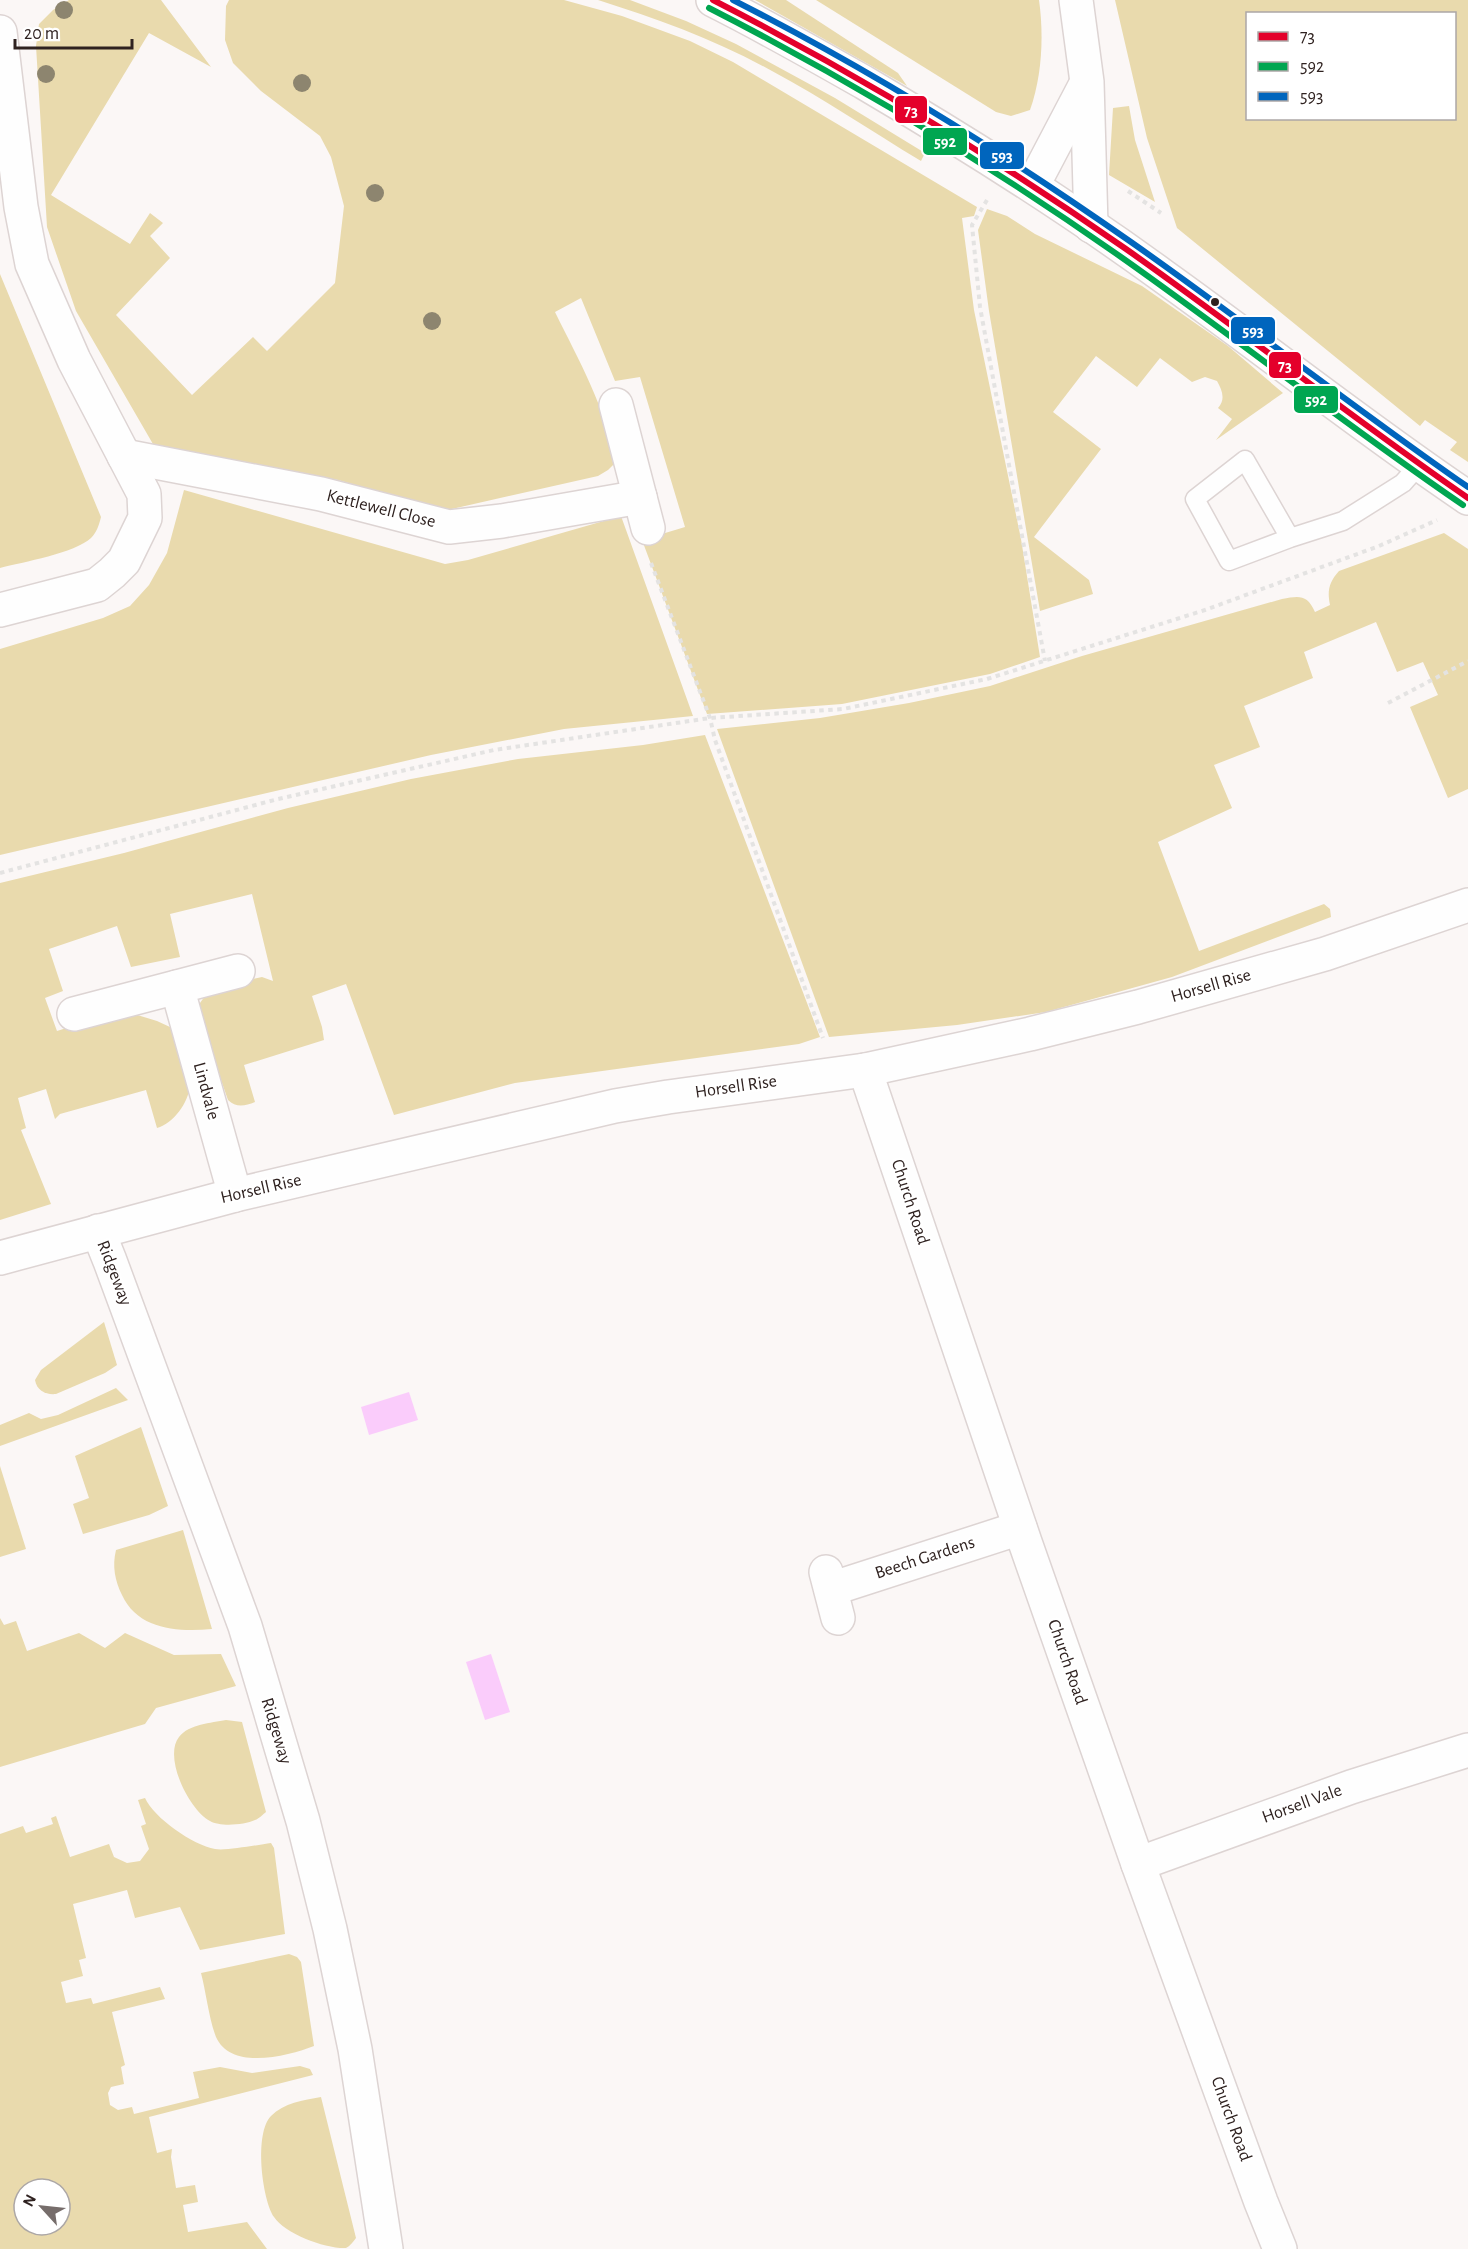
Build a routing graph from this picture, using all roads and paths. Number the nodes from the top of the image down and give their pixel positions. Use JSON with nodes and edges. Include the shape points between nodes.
{"nodes":[{"id":1,"x":713,"y":0,"type":"edge"},
{"id":2,"x":1076,"y":0,"type":"edge"},
{"id":3,"x":0,"y":32,"type":"edge"},
{"id":4,"x":1087,"y":82,"type":"junction"},
{"id":5,"x":5,"y":111,"type":"edge"},
{"id":6,"x":1033,"y":185,"type":"junction"},
{"id":7,"x":1118,"y":185,"type":"dead end"},
{"id":8,"x":989,"y":196,"type":"dead end"},
{"id":9,"x":1161,"y":213,"type":"dead end"},
{"id":10,"x":1091,"y":226,"type":"junction"},
{"id":11,"x":616,"y":405,"type":"dead end"},
{"id":12,"x":124,"y":456,"type":"junction"},
{"id":13,"x":1419,"y":465,"type":"junction"},
{"id":14,"x":640,"y":497,"type":"junction"},
{"id":15,"x":1457,"y":507,"type":"edge"},
{"id":16,"x":1290,"y":538,"type":"junction"},
{"id":17,"x":648,"y":542,"type":"joint"},
{"id":18,"x":0,"y":610,"type":"edge"},
{"id":19,"x":1045,"y":661,"type":"junction"},
{"id":20,"x":1468,"y":661,"type":"edge"},
{"id":21,"x":1388,"y":703,"type":"dead end"},
{"id":22,"x":710,"y":718,"type":"junction"},
{"id":23,"x":0,"y":873,"type":"edge"},
{"id":24,"x":1468,"y":905,"type":"edge"},
{"id":25,"x":238,"y":971,"type":"dead end"},
{"id":26,"x":177,"y":987,"type":"junction"},
{"id":27,"x":74,"y":1014,"type":"dead end"},
{"id":28,"x":827,"y":1047,"type":"dead end"},
{"id":29,"x":865,"y":1070,"type":"junction"},
{"id":30,"x":235,"y":1195,"type":"junction"},
{"id":31,"x":98,"y":1232,"type":"junction"},
{"id":32,"x":0,"y":1258,"type":"edge"},
{"id":33,"x":1020,"y":1528,"type":"junction"},
{"id":34,"x":832,"y":1593,"type":"dead end"},
{"id":35,"x":1468,"y":1749,"type":"edge"},
{"id":36,"x":1138,"y":1864,"type":"junction"},
{"id":37,"x":386,"y":2249,"type":"edge"},
{"id":38,"x":1280,"y":2249,"type":"edge"}],
"edges":[{"from":1,"to":6,"type":"street","via":[[762,24]]},
{"from":2,"to":4,"type":"street"},
{"from":3,"to":5,"type":"street"},
{"from":4,"to":6,"type":"street"},
{"from":4,"to":10,"type":"street"},
{"from":5,"to":12,"type":"street","via":[[32,264],[74,360]]},
{"from":6,"to":10,"type":"street"},
{"from":7,"to":9,"type":"path"},
{"from":8,"to":19,"type":"path","via":[[972,225],[980,307]]},
{"from":10,"to":13,"type":"street"},
{"from":11,"to":14,"type":"street"},
{"from":12,"to":14,"type":"street","name":"Kettlewell Close","via":[[321,494],[449,527]]},
{"from":12,"to":18,"type":"street","via":[[144,494],[145,518],[124,561],[97,585]]},
{"from":13,"to":15,"type":"street"},
{"from":13,"to":16,"type":"lane","via":[[1402,483],[1343,521]]},
{"from":14,"to":17,"type":"street"},
{"from":15,"to":19,"type":"path","via":[[1379,546],[1205,610]]},
{"from":16,"to":16,"type":"lane","via":[[1229,561],[1195,499],[1245,460]]},
{"from":17,"to":22,"type":"path"},
{"from":19,"to":22,"type":"path","via":[[987,679],[843,709]]},
{"from":20,"to":21,"type":"path"},
{"from":22,"to":23,"type":"path","via":[[494,750],[278,799]]},
{"from":22,"to":28,"type":"path","via":[[718,751]]},
{"from":24,"to":29,"type":"street","name":"Horsell Rise","via":[[1325,954],[1138,1007]]},
{"from":25,"to":26,"type":"street"},
{"from":26,"to":27,"type":"street"},
{"from":26,"to":30,"type":"street","name":"Lindvale"},
{"from":29,"to":30,"type":"street","name":"Horsell Rise","via":[[615,1106]]},
{"from":29,"to":33,"type":"street","name":"Church Road"},
{"from":30,"to":31,"type":"street","name":"Horsell Rise"},
{"from":31,"to":32,"type":"street","name":"Horsell Rise"},
{"from":31,"to":37,"type":"street","name":"Ridgeway","via":[[245,1626],[303,1821],[355,2049]]},
{"from":33,"to":34,"type":"street","name":"Beech Gardens"},
{"from":33,"to":36,"type":"street","name":"Church Road"},
{"from":35,"to":36,"type":"street","name":"Horsell Vale"},
{"from":36,"to":38,"type":"street","name":"Church Road"}]}
